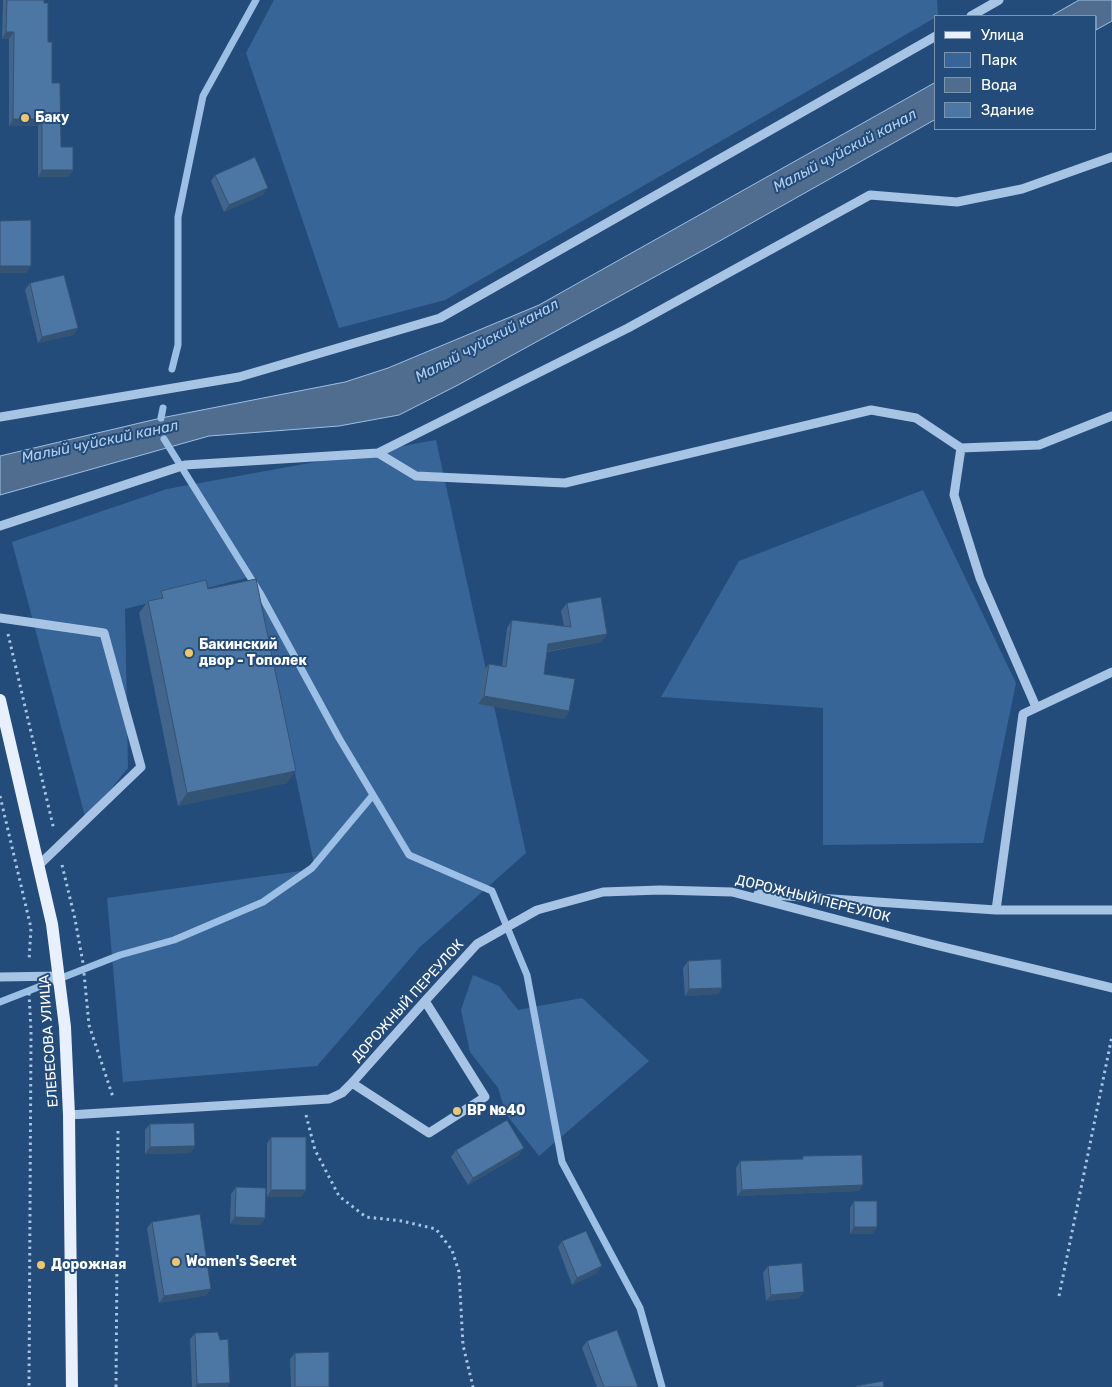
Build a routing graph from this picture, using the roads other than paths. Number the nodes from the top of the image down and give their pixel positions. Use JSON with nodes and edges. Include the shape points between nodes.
{"nodes":[{"id":1,"x":999,"y":0,"type":"edge"},
{"id":2,"x":972,"y":15,"type":"edge"},
{"id":3,"x":934,"y":37,"type":"edge"},
{"id":4,"x":1112,"y":157,"type":"edge"},
{"id":5,"x":1112,"y":416,"type":"edge"},
{"id":6,"x":0,"y":417,"type":"edge"},
{"id":7,"x":961,"y":448,"type":"junction"},
{"id":8,"x":378,"y":453,"type":"junction"},
{"id":9,"x":0,"y":526,"type":"edge"},
{"id":10,"x":0,"y":618,"type":"edge"},
{"id":11,"x":1112,"y":672,"type":"edge"},
{"id":12,"x":0,"y":700,"type":"edge"},
{"id":13,"x":1036,"y":707,"type":"junction"},
{"id":14,"x":39,"y":865,"type":"junction"},
{"id":15,"x":732,"y":892,"type":"junction"},
{"id":16,"x":996,"y":910,"type":"junction"},
{"id":17,"x":1112,"y":910,"type":"edge"},
{"id":18,"x":60,"y":976,"type":"junction"},
{"id":19,"x":0,"y":977,"type":"edge"},
{"id":20,"x":1112,"y":988,"type":"edge"},
{"id":21,"x":425,"y":1001,"type":"junction"},
{"id":22,"x":352,"y":1083,"type":"junction"},
{"id":23,"x":69,"y":1115,"type":"junction"},
{"id":24,"x":72,"y":1387,"type":"edge"}],
"edges":[{"from":1,"to":2,"type":"street"},
{"from":3,"to":6,"type":"street","via":[[440,318],[239,377]]},
{"from":4,"to":8,"type":"street","via":[[1022,188],[957,202],[870,195],[628,328]]},
{"from":5,"to":7,"type":"street","via":[[1039,444]]},
{"from":7,"to":8,"type":"street","via":[[916,418],[871,410],[565,483],[416,476]]},
{"from":7,"to":13,"type":"street","via":[[954,495],[980,578]]},
{"from":8,"to":9,"type":"street","via":[[185,465]]},
{"from":10,"to":14,"type":"street","via":[[104,633],[142,767]]},
{"from":11,"to":13,"type":"street"},
{"from":12,"to":14,"type":"main road","name":"ЕЛЕБЕСОВА УЛИЦА"},
{"from":13,"to":16,"type":"street","via":[[1023,714]]},
{"from":14,"to":18,"type":"main road","name":"ЕЛЕБЕСОВА УЛИЦА"},
{"from":15,"to":16,"type":"street"},
{"from":15,"to":20,"type":"street","name":"ДОРОЖНЫЙ ПЕРЕУЛОК"},
{"from":15,"to":21,"type":"street","name":"ДОРОЖНЫЙ ПЕРЕУЛОК","via":[[603,892],[537,910],[477,944]]},
{"from":16,"to":17,"type":"street"},
{"from":18,"to":19,"type":"street"},
{"from":18,"to":23,"type":"main road","name":"ЕЛЕБЕСОВА УЛИЦА","via":[[66,1027]]},
{"from":21,"to":22,"type":"street","name":"ДОРОЖНЫЙ ПЕРЕУЛОК"},
{"from":21,"to":22,"type":"street","via":[[485,1097],[429,1133]]},
{"from":22,"to":23,"type":"street","name":"ДОРОЖНЫЙ ПЕРЕУЛОК","via":[[329,1099]]},
{"from":23,"to":24,"type":"main road","name":"ЕЛЕБЕСОВА УЛИЦА"}]}
